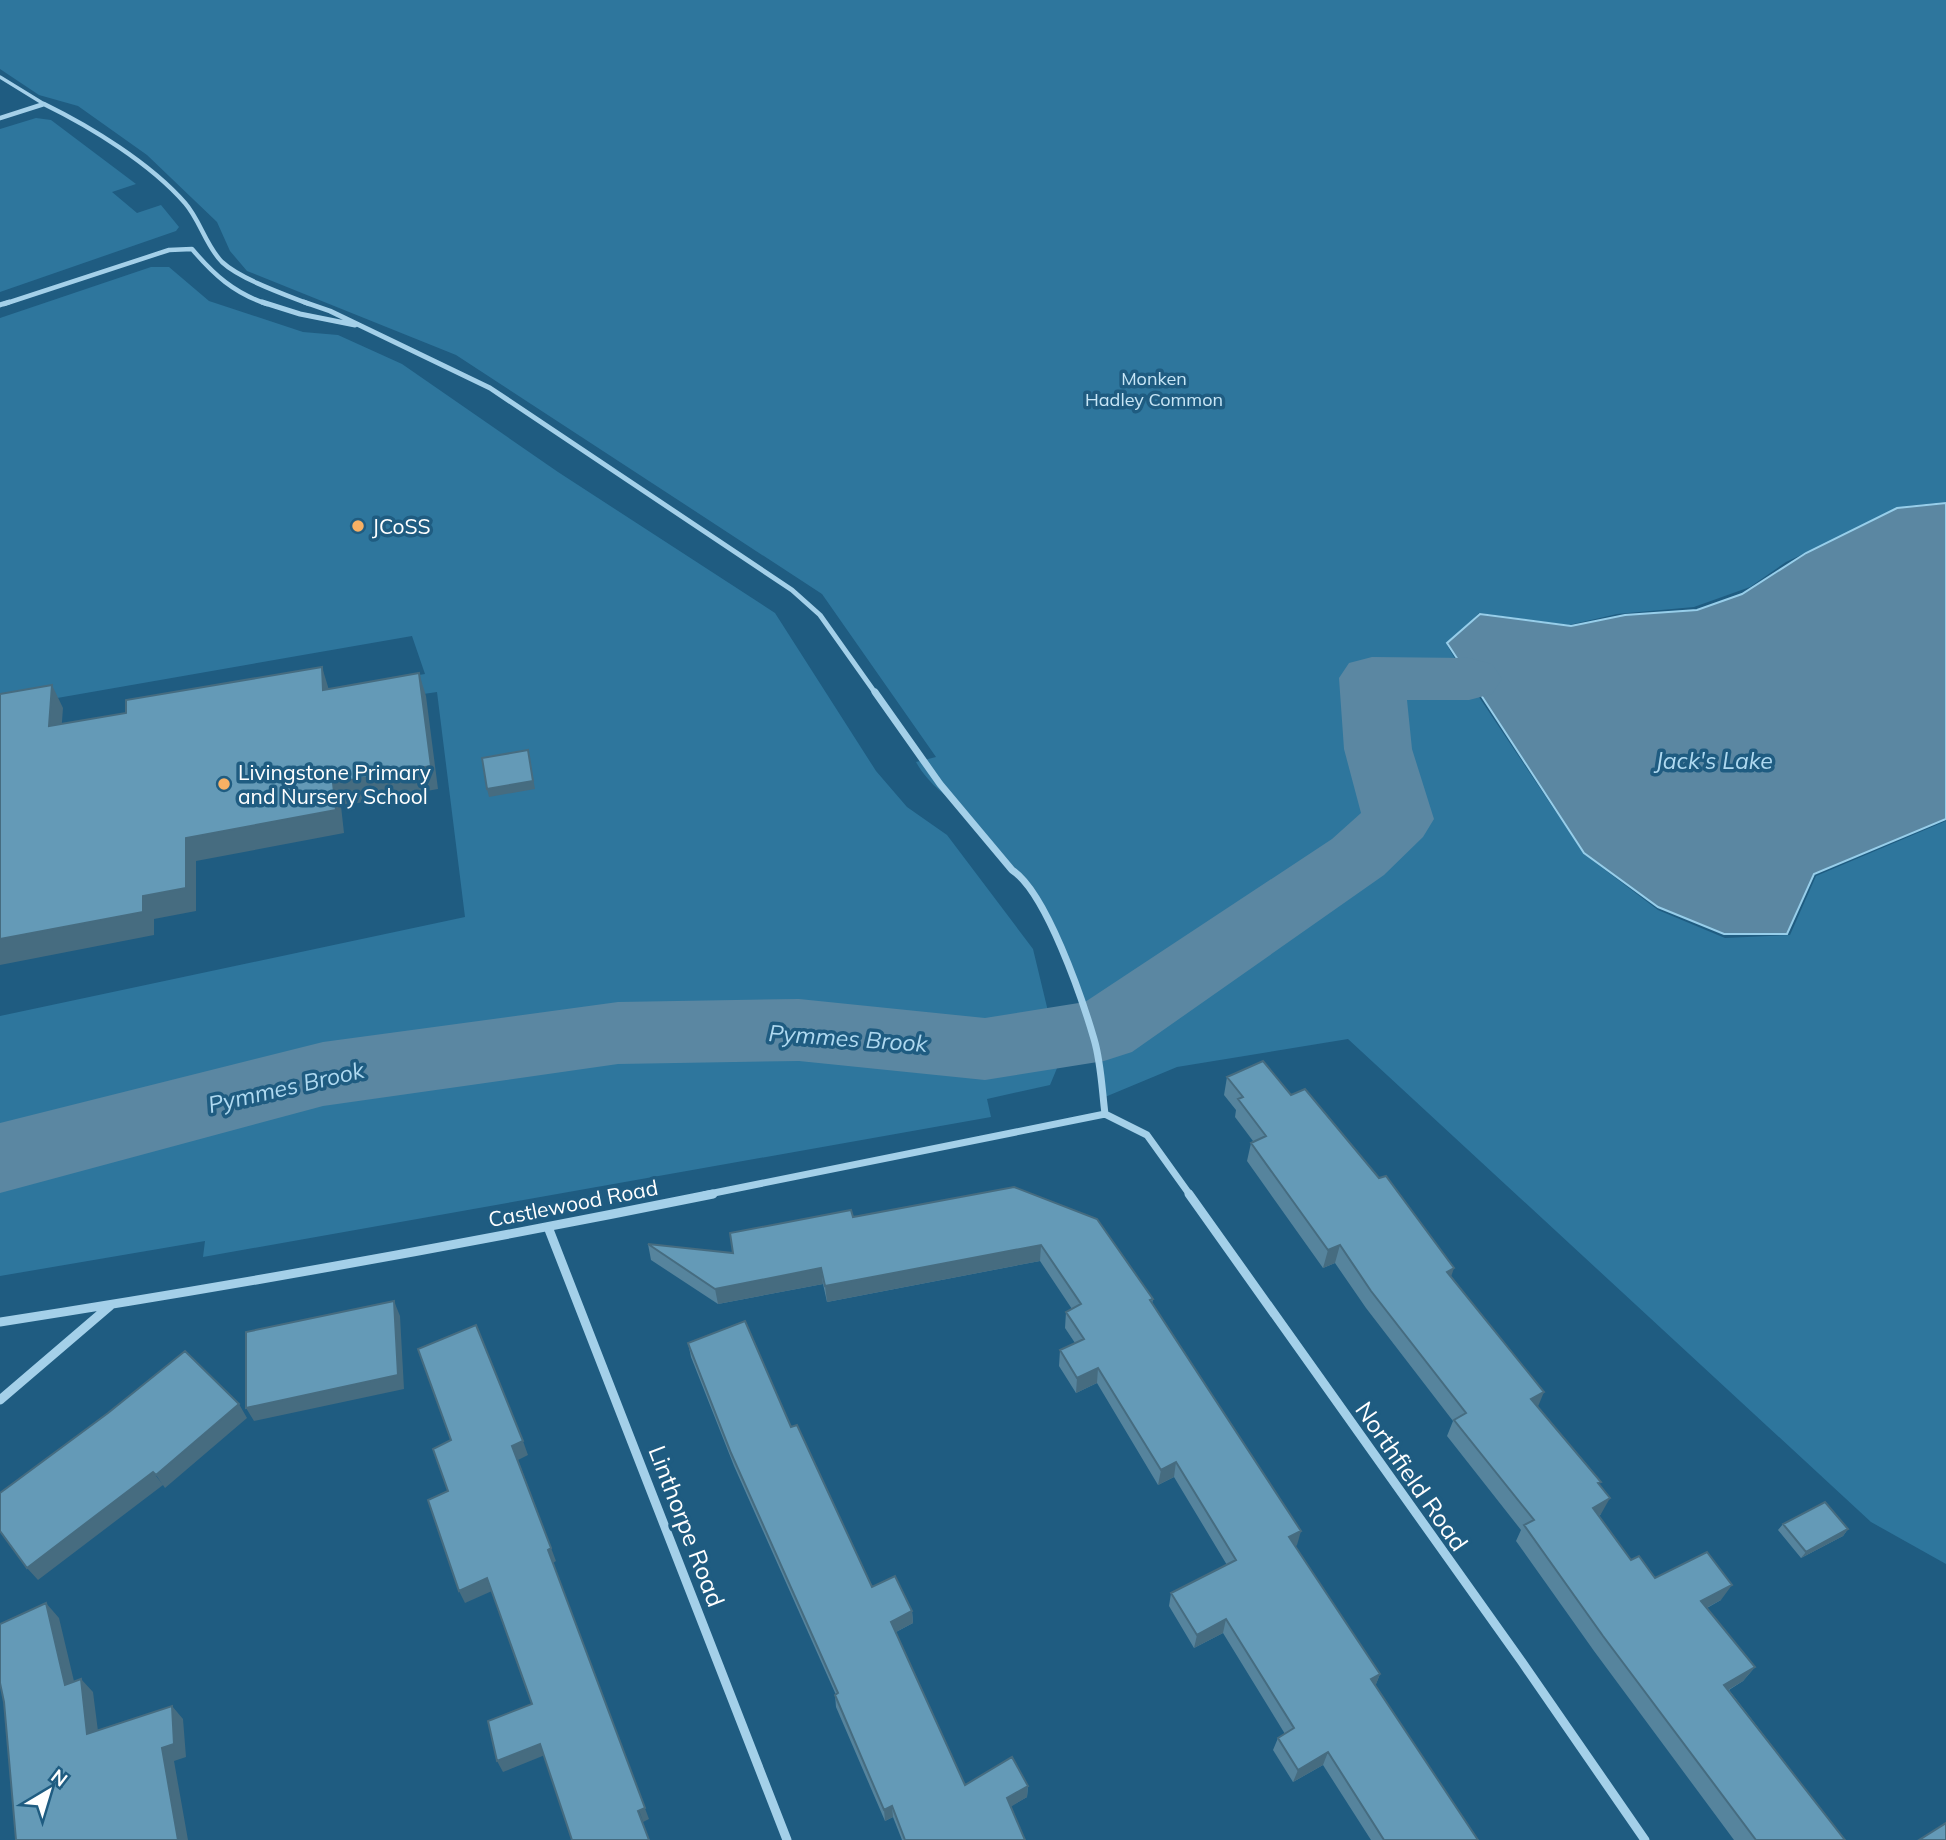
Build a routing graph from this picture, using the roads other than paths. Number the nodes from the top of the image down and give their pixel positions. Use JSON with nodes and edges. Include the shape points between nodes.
{"nodes":[{"id":1,"x":0,"y":77,"type":"edge"},
{"id":2,"x":44,"y":104,"type":"junction"},
{"id":3,"x":0,"y":118,"type":"edge"},
{"id":4,"x":0,"y":305,"type":"edge"},
{"id":5,"x":366,"y":327,"type":"junction"},
{"id":6,"x":1105,"y":1114,"type":"junction"},
{"id":7,"x":548,"y":1227,"type":"junction"},
{"id":8,"x":111,"y":1305,"type":"junction"},
{"id":9,"x":0,"y":1322,"type":"edge"},
{"id":10,"x":0,"y":1400,"type":"edge"},
{"id":11,"x":787,"y":1840,"type":"edge"},
{"id":12,"x":1645,"y":1840,"type":"edge"}],
"edges":[{"from":1,"to":2,"type":"lane"},
{"from":2,"to":3,"type":"street"},
{"from":2,"to":5,"type":"street","via":[[90,127],[185,203],[222,262],[270,290]]},
{"from":4,"to":5,"type":"street","via":[[169,250],[192,249],[214,276],[239,293],[305,316]]},
{"from":5,"to":6,"type":"street","via":[[490,388],[691,520],[792,590],[820,615],[940,785],[1023,877],[1061,943],[1095,1041]]},
{"from":6,"to":7,"type":"street","name":"Castlewood Road"},
{"from":6,"to":12,"type":"street","name":"Northfield Road","via":[[1147,1135]]},
{"from":7,"to":8,"type":"street","name":"Castlewood Road"},
{"from":7,"to":11,"type":"street","name":"Linthorpe Road"},
{"from":8,"to":9,"type":"street","name":"Castlewood Road"},
{"from":8,"to":10,"type":"street"}]}
